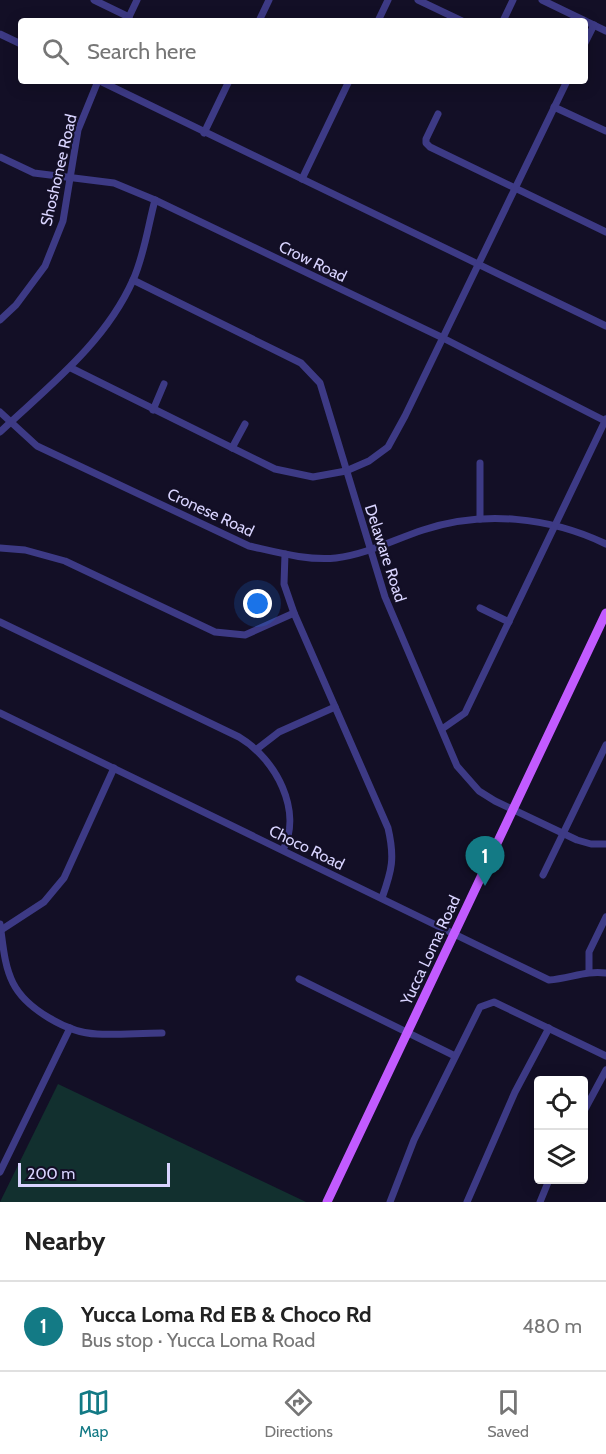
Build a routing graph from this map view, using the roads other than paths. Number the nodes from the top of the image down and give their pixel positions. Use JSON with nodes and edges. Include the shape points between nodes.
{"nodes":[{"id":1,"x":94,"y":0,"type":"edge"},
{"id":2,"x":137,"y":0,"type":"edge"},
{"id":3,"x":269,"y":0,"type":"edge"},
{"id":4,"x":388,"y":0,"type":"edge"},
{"id":5,"x":417,"y":0,"type":"edge"},
{"id":6,"x":513,"y":0,"type":"edge"},
{"id":7,"x":542,"y":0,"type":"edge"},
{"id":8,"x":126,"y":18,"type":"edge"},
{"id":9,"x":128,"y":18,"type":"edge"},
{"id":10,"x":260,"y":18,"type":"edge"},
{"id":11,"x":379,"y":18,"type":"edge"},
{"id":12,"x":456,"y":18,"type":"edge"},
{"id":13,"x":504,"y":18,"type":"edge"},
{"id":14,"x":579,"y":18,"type":"edge"},
{"id":15,"x":588,"y":22,"type":"edge"},
{"id":16,"x":594,"y":25,"type":"junction"},
{"id":17,"x":606,"y":31,"type":"edge"},
{"id":18,"x":0,"y":34,"type":"edge"},
{"id":19,"x":588,"y":37,"type":"edge"},
{"id":20,"x":18,"y":43,"type":"edge"},
{"id":21,"x":98,"y":84,"type":"edge"},
{"id":22,"x":105,"y":84,"type":"edge"},
{"id":23,"x":228,"y":84,"type":"edge"},
{"id":24,"x":348,"y":84,"type":"edge"},
{"id":25,"x":566,"y":84,"type":"edge"},
{"id":26,"x":554,"y":107,"type":"junction"},
{"id":27,"x":438,"y":114,"type":"dead end"},
{"id":28,"x":606,"y":131,"type":"edge"},
{"id":29,"x":204,"y":133,"type":"junction"},
{"id":30,"x":0,"y":157,"type":"edge"},
{"id":31,"x":70,"y":177,"type":"junction"},
{"id":32,"x":302,"y":179,"type":"junction"},
{"id":33,"x":516,"y":187,"type":"junction"},
{"id":34,"x":155,"y":200,"type":"junction"},
{"id":35,"x":606,"y":232,"type":"edge"},
{"id":36,"x":476,"y":264,"type":"junction"},
{"id":37,"x":133,"y":280,"type":"junction"},
{"id":38,"x":0,"y":320,"type":"edge"},
{"id":39,"x":606,"y":326,"type":"edge"},
{"id":40,"x":441,"y":337,"type":"junction"},
{"id":41,"x":71,"y":368,"type":"junction"},
{"id":42,"x":164,"y":384,"type":"dead end"},
{"id":43,"x":153,"y":410,"type":"junction"},
{"id":44,"x":0,"y":411,"type":"edge"},
{"id":45,"x":606,"y":420,"type":"edge"},
{"id":46,"x":10,"y":423,"type":"junction"},
{"id":47,"x":245,"y":424,"type":"dead end"},
{"id":48,"x":0,"y":432,"type":"edge"},
{"id":49,"x":232,"y":448,"type":"junction"},
{"id":50,"x":480,"y":463,"type":"dead end"},
{"id":51,"x":346,"y":471,"type":"junction"},
{"id":52,"x":480,"y":519,"type":"junction"},
{"id":53,"x":554,"y":525,"type":"junction"},
{"id":54,"x":606,"y":544,"type":"edge"},
{"id":55,"x":0,"y":548,"type":"edge"},
{"id":56,"x":369,"y":551,"type":"junction"},
{"id":57,"x":285,"y":554,"type":"junction"},
{"id":58,"x":480,"y":608,"type":"dead end"},
{"id":59,"x":294,"y":613,"type":"junction"},
{"id":60,"x":606,"y":613,"type":"edge"},
{"id":61,"x":0,"y":622,"type":"edge"},
{"id":62,"x":509,"y":622,"type":"junction"},
{"id":63,"x":335,"y":707,"type":"junction"},
{"id":64,"x":0,"y":713,"type":"edge"},
{"id":65,"x":442,"y":729,"type":"junction"},
{"id":66,"x":606,"y":745,"type":"edge"},
{"id":67,"x":257,"y":749,"type":"junction"},
{"id":68,"x":114,"y":768,"type":"junction"},
{"id":69,"x":513,"y":810,"type":"junction"},
{"id":70,"x":563,"y":833,"type":"junction"},
{"id":71,"x":606,"y":844,"type":"edge"},
{"id":72,"x":283,"y":850,"type":"junction"},
{"id":73,"x":543,"y":875,"type":"dead end"},
{"id":74,"x":382,"y":898,"type":"junction"},
{"id":75,"x":606,"y":918,"type":"edge"},
{"id":76,"x":0,"y":927,"type":"edge"},
{"id":77,"x":454,"y":933,"type":"junction"},
{"id":78,"x":589,"y":971,"type":"junction"},
{"id":79,"x":606,"y":973,"type":"edge"},
{"id":80,"x":299,"y":979,"type":"dead end"},
{"id":81,"x":70,"y":1028,"type":"junction"},
{"id":82,"x":549,"y":1028,"type":"junction"},
{"id":83,"x":408,"y":1032,"type":"junction"},
{"id":84,"x":162,"y":1033,"type":"dead end"},
{"id":85,"x":455,"y":1056,"type":"junction"},
{"id":86,"x":606,"y":1056,"type":"edge"},
{"id":87,"x":606,"y":1070,"type":"edge"},
{"id":88,"x":588,"y":1104,"type":"edge"},
{"id":89,"x":0,"y":1172,"type":"edge"},
{"id":90,"x":547,"y":1184,"type":"edge"},
{"id":91,"x":327,"y":1202,"type":"edge"},
{"id":92,"x":390,"y":1202,"type":"edge"},
{"id":93,"x":467,"y":1202,"type":"edge"},
{"id":94,"x":540,"y":1202,"type":"edge"}],
"edges":[{"from":1,"to":8,"type":"street"},
{"from":2,"to":9,"type":"street"},
{"from":3,"to":10,"type":"street"},
{"from":4,"to":11,"type":"street"},
{"from":5,"to":12,"type":"street"},
{"from":6,"to":13,"type":"street"},
{"from":7,"to":14,"type":"street"},
{"from":15,"to":16,"type":"street"},
{"from":16,"to":17,"type":"street"},
{"from":16,"to":19,"type":"street"},
{"from":18,"to":20,"type":"street"},
{"from":21,"to":31,"type":"street","name":"Shoshonee Road","via":[[78,130]]},
{"from":22,"to":29,"type":"street"},
{"from":23,"to":29,"type":"street"},
{"from":24,"to":32,"type":"street"},
{"from":25,"to":26,"type":"street"},
{"from":26,"to":28,"type":"street"},
{"from":26,"to":33,"type":"street"},
{"from":27,"to":33,"type":"street","via":[[426,143]]},
{"from":29,"to":32,"type":"street"},
{"from":30,"to":31,"type":"street","name":"Crow Road","via":[[34,173]]},
{"from":31,"to":34,"type":"street","name":"Crow Road","via":[[114,183]]},
{"from":31,"to":38,"type":"street","name":"Shoshonee Road","via":[[63,220],[45,266]]},
{"from":32,"to":36,"type":"street"},
{"from":33,"to":35,"type":"street"},
{"from":33,"to":36,"type":"street"},
{"from":34,"to":37,"type":"street"},
{"from":34,"to":40,"type":"street","name":"Crow Road"},
{"from":36,"to":39,"type":"street"},
{"from":36,"to":40,"type":"street"},
{"from":37,"to":41,"type":"street","via":[[104,328]]},
{"from":37,"to":51,"type":"street","name":"Delaware Road","via":[[301,363],[320,383]]},
{"from":40,"to":45,"type":"street","name":"Crow Road"},
{"from":40,"to":51,"type":"street","via":[[388,447]]},
{"from":41,"to":43,"type":"street"},
{"from":41,"to":46,"type":"street"},
{"from":42,"to":43,"type":"street"},
{"from":43,"to":49,"type":"street"},
{"from":44,"to":46,"type":"street","name":"Cronese Road"},
{"from":45,"to":53,"type":"street"},
{"from":46,"to":48,"type":"street"},
{"from":46,"to":57,"type":"street","name":"Cronese Road","via":[[37,446],[249,546]]},
{"from":47,"to":49,"type":"street"},
{"from":49,"to":51,"type":"street","via":[[275,469],[313,477]]},
{"from":50,"to":52,"type":"street"},
{"from":51,"to":56,"type":"street","name":"Delaware Road"},
{"from":52,"to":53,"type":"street","name":"Cronese Road"},
{"from":52,"to":56,"type":"street","name":"Cronese Road","via":[[424,530]]},
{"from":53,"to":54,"type":"street","name":"Cronese Road"},
{"from":53,"to":62,"type":"street"},
{"from":55,"to":59,"type":"street","via":[[65,561],[215,632],[245,635]]},
{"from":56,"to":57,"type":"street","name":"Cronese Road","via":[[333,558]]},
{"from":56,"to":65,"type":"street","name":"Delaware Road"},
{"from":57,"to":59,"type":"street","via":[[284,584]]},
{"from":58,"to":62,"type":"street"},
{"from":59,"to":63,"type":"street"},
{"from":60,"to":69,"type":"main road","name":"Yucca Loma Road"},
{"from":61,"to":67,"type":"street"},
{"from":62,"to":65,"type":"street","via":[[465,713]]},
{"from":63,"to":67,"type":"street","via":[[279,732]]},
{"from":63,"to":74,"type":"street","via":[[390,836],[392,870]]},
{"from":64,"to":68,"type":"street","name":"Choco Road"},
{"from":65,"to":69,"type":"street","name":"Delaware Road","via":[[458,766],[479,791]]},
{"from":66,"to":70,"type":"street"},
{"from":67,"to":72,"type":"street","via":[[274,773],[290,811],[290,835]]},
{"from":68,"to":72,"type":"street","name":"Choco Road"},
{"from":68,"to":76,"type":"street","via":[[64,878],[44,902]]},
{"from":69,"to":70,"type":"street","name":"Delaware Road"},
{"from":69,"to":77,"type":"main road","name":"Yucca Loma Road"},
{"from":70,"to":71,"type":"street","name":"Delaware Road","via":[[591,844]]},
{"from":70,"to":73,"type":"street"},
{"from":72,"to":74,"type":"street","name":"Choco Road"},
{"from":74,"to":77,"type":"street","name":"Choco Road"},
{"from":75,"to":78,"type":"street","via":[[589,952]]},
{"from":76,"to":81,"type":"street","via":[[13,984],[40,1012]]},
{"from":77,"to":78,"type":"street","name":"Choco Road","via":[[549,980]]},
{"from":77,"to":83,"type":"main road","name":"Yucca Loma Road"},
{"from":78,"to":79,"type":"street","name":"Choco Road"},
{"from":80,"to":83,"type":"street"},
{"from":81,"to":84,"type":"street","via":[[95,1035]]},
{"from":81,"to":89,"type":"street"},
{"from":82,"to":85,"type":"street","via":[[494,1002],[480,1007]]},
{"from":82,"to":86,"type":"street"},
{"from":82,"to":93,"type":"street","via":[[515,1092]]},
{"from":83,"to":85,"type":"street"},
{"from":83,"to":91,"type":"main road","name":"Yucca Loma Road"},
{"from":85,"to":92,"type":"street","via":[[414,1140]]},
{"from":87,"to":88,"type":"street"},
{"from":90,"to":94,"type":"street"}]}
